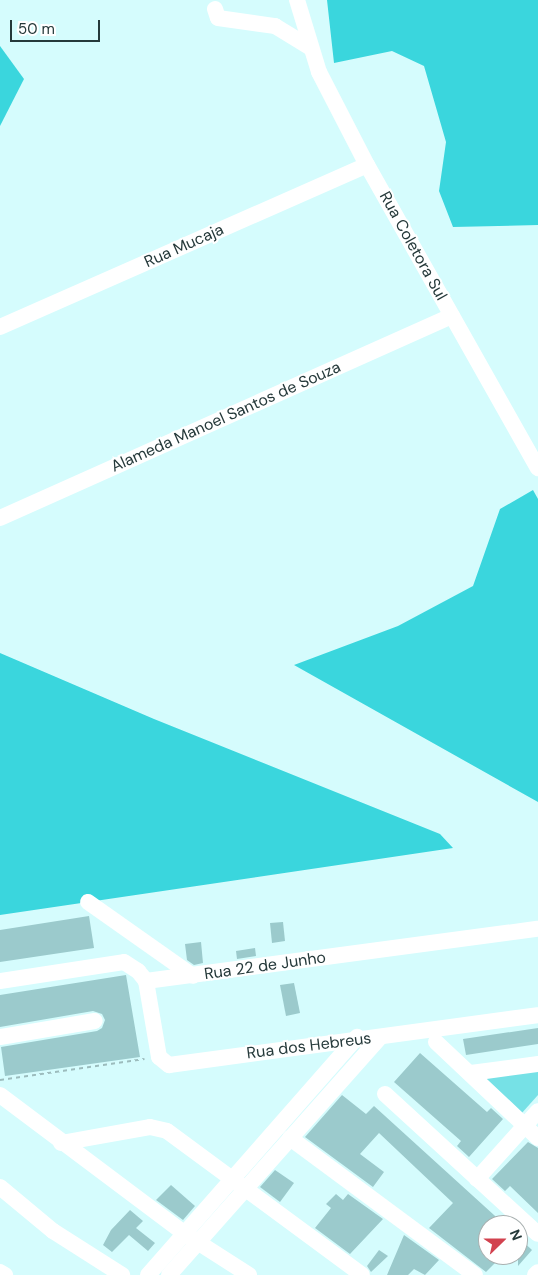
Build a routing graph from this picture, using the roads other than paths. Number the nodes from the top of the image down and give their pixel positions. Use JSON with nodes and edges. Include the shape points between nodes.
{"nodes":[{"id":1,"x":296,"y":0,"type":"edge"},
{"id":2,"x":307,"y":0,"type":"edge"},
{"id":3,"x":214,"y":9,"type":"dead end"},
{"id":4,"x":302,"y":18,"type":"junction"},
{"id":5,"x":311,"y":48,"type":"junction"},
{"id":6,"x":367,"y":165,"type":"junction"},
{"id":7,"x":452,"y":316,"type":"junction"},
{"id":8,"x":0,"y":327,"type":"edge"},
{"id":9,"x":538,"y":467,"type":"edge"},
{"id":10,"x":0,"y":518,"type":"edge"},
{"id":11,"x":88,"y":902,"type":"dead end"},
{"id":12,"x":538,"y":929,"type":"edge"},
{"id":13,"x":193,"y":976,"type":"junction"},
{"id":14,"x":0,"y":981,"type":"edge"},
{"id":15,"x":146,"y":981,"type":"junction"},
{"id":16,"x":538,"y":1015,"type":"edge"},
{"id":17,"x":95,"y":1021,"type":"dead end"},
{"id":18,"x":0,"y":1037,"type":"edge"},
{"id":19,"x":380,"y":1037,"type":"junction"},
{"id":20,"x":357,"y":1038,"type":"junction"},
{"id":21,"x":436,"y":1042,"type":"dead end"},
{"id":22,"x":538,"y":1064,"type":"edge"},
{"id":23,"x":471,"y":1073,"type":"junction"},
{"id":24,"x":385,"y":1094,"type":"dead end"},
{"id":25,"x":0,"y":1095,"type":"edge"},
{"id":26,"x":538,"y":1111,"type":"edge"},
{"id":27,"x":525,"y":1126,"type":"junction"},
{"id":28,"x":290,"y":1138,"type":"junction"},
{"id":29,"x":538,"y":1138,"type":"edge"},
{"id":30,"x":62,"y":1143,"type":"junction"},
{"id":31,"x":477,"y":1179,"type":"junction"},
{"id":32,"x":239,"y":1185,"type":"junction"},
{"id":33,"x":0,"y":1187,"type":"edge"},
{"id":34,"x":538,"y":1234,"type":"edge"},
{"id":35,"x":192,"y":1238,"type":"junction"},
{"id":36,"x":0,"y":1272,"type":"edge"},
{"id":37,"x":538,"y":1272,"type":"edge"},
{"id":38,"x":5,"y":1275,"type":"edge"},
{"id":39,"x":122,"y":1275,"type":"edge"},
{"id":40,"x":148,"y":1275,"type":"edge"},
{"id":41,"x":169,"y":1275,"type":"edge"},
{"id":42,"x":249,"y":1275,"type":"edge"},
{"id":43,"x":362,"y":1275,"type":"edge"},
{"id":44,"x":475,"y":1275,"type":"edge"},
{"id":45,"x":535,"y":1275,"type":"edge"}],
"edges":[{"from":1,"to":4,"type":"street","name":"Rua Coletora Sul"},
{"from":2,"to":4,"type":"street"},
{"from":3,"to":5,"type":"street","via":[[218,18],[275,26]]},
{"from":4,"to":5,"type":"street","name":"Rua Coletora Sul"},
{"from":5,"to":6,"type":"street","name":"Rua Coletora Sul","via":[[319,72]]},
{"from":6,"to":7,"type":"street","name":"Rua Coletora Sul"},
{"from":6,"to":8,"type":"street","name":"Rua Mucaja"},
{"from":7,"to":9,"type":"street","name":"Rua Coletora Sul"},
{"from":7,"to":10,"type":"street","name":"Alameda Manoel Santos de Souza"},
{"from":11,"to":13,"type":"street"},
{"from":12,"to":13,"type":"street","name":"Rua 22 de Junho"},
{"from":13,"to":15,"type":"street","name":"Rua 22 de Junho"},
{"from":14,"to":15,"type":"street","via":[[124,962]]},
{"from":15,"to":20,"type":"street","name":"Rua dos Hebreus","via":[[159,1057],[168,1065]]},
{"from":16,"to":19,"type":"street","name":"Rua dos Hebreus"},
{"from":17,"to":18,"type":"street"},
{"from":19,"to":20,"type":"street","name":"Rua dos Hebreus"},
{"from":19,"to":28,"type":"street"},
{"from":20,"to":32,"type":"street"},
{"from":21,"to":23,"type":"street"},
{"from":22,"to":23,"type":"street"},
{"from":23,"to":27,"type":"street"},
{"from":24,"to":31,"type":"street"},
{"from":25,"to":30,"type":"street"},
{"from":26,"to":27,"type":"street"},
{"from":27,"to":29,"type":"street"},
{"from":27,"to":31,"type":"street"},
{"from":28,"to":32,"type":"street"},
{"from":28,"to":44,"type":"street"},
{"from":30,"to":32,"type":"street","via":[[150,1127],[166,1131]]},
{"from":30,"to":35,"type":"street"},
{"from":31,"to":34,"type":"street"},
{"from":32,"to":35,"type":"street"},
{"from":32,"to":43,"type":"street"},
{"from":33,"to":39,"type":"street","via":[[53,1231]]},
{"from":35,"to":40,"type":"street"},
{"from":35,"to":41,"type":"street"},
{"from":35,"to":42,"type":"street"},
{"from":36,"to":38,"type":"street"},
{"from":37,"to":45,"type":"street"}]}
